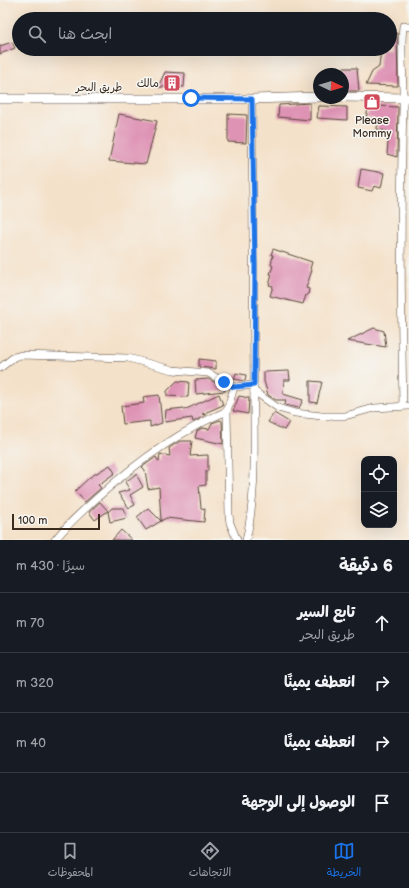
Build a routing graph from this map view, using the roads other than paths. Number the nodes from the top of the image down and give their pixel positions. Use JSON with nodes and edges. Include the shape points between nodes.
{"nodes":[{"id":1,"x":409,"y":27,"type":"edge"},
{"id":2,"x":313,"y":97,"type":"edge"},
{"id":3,"x":349,"y":97,"type":"edge"},
{"id":4,"x":406,"y":98,"type":"edge"},
{"id":5,"x":0,"y":99,"type":"edge"},
{"id":6,"x":252,"y":99,"type":"junction"},
{"id":7,"x":401,"y":329,"type":"junction"},
{"id":8,"x":409,"y":329,"type":"edge"},
{"id":9,"x":401,"y":347,"type":"junction"},
{"id":10,"x":409,"y":350,"type":"edge"},
{"id":11,"x":405,"y":360,"type":"edge"},
{"id":12,"x":0,"y":368,"type":"edge"},
{"id":13,"x":234,"y":387,"type":"junction"},
{"id":14,"x":254,"y":388,"type":"junction"},
{"id":15,"x":406,"y":406,"type":"edge"},
{"id":16,"x":227,"y":411,"type":"junction"},
{"id":17,"x":55,"y":540,"type":"edge"},
{"id":18,"x":237,"y":540,"type":"edge"},
{"id":19,"x":246,"y":540,"type":"edge"}],
"edges":[{"from":1,"to":4,"type":"street","via":[[403,26],[402,38]]},
{"from":2,"to":6,"type":"main road","name":"طريق البحر"},
{"from":3,"to":4,"type":"main road"},
{"from":4,"to":7,"type":"street","via":[[400,259]]},
{"from":5,"to":6,"type":"main road","name":"طريق البحر"},
{"from":6,"to":14,"type":"street"},
{"from":7,"to":8,"type":"street"},
{"from":7,"to":9,"type":"street"},
{"from":9,"to":10,"type":"street"},
{"from":9,"to":11,"type":"street"},
{"from":11,"to":15,"type":"street"},
{"from":12,"to":13,"type":"street","via":[[21,355],[122,357],[173,370],[208,373]]},
{"from":13,"to":14,"type":"street"},
{"from":13,"to":16,"type":"street"},
{"from":14,"to":15,"type":"street","via":[[278,408],[317,416],[345,416],[367,409]]},
{"from":14,"to":19,"type":"street","via":[[254,484]]},
{"from":16,"to":17,"type":"street","via":[[202,422],[140,461],[77,515]]},
{"from":16,"to":18,"type":"street","via":[[229,515]]}]}
